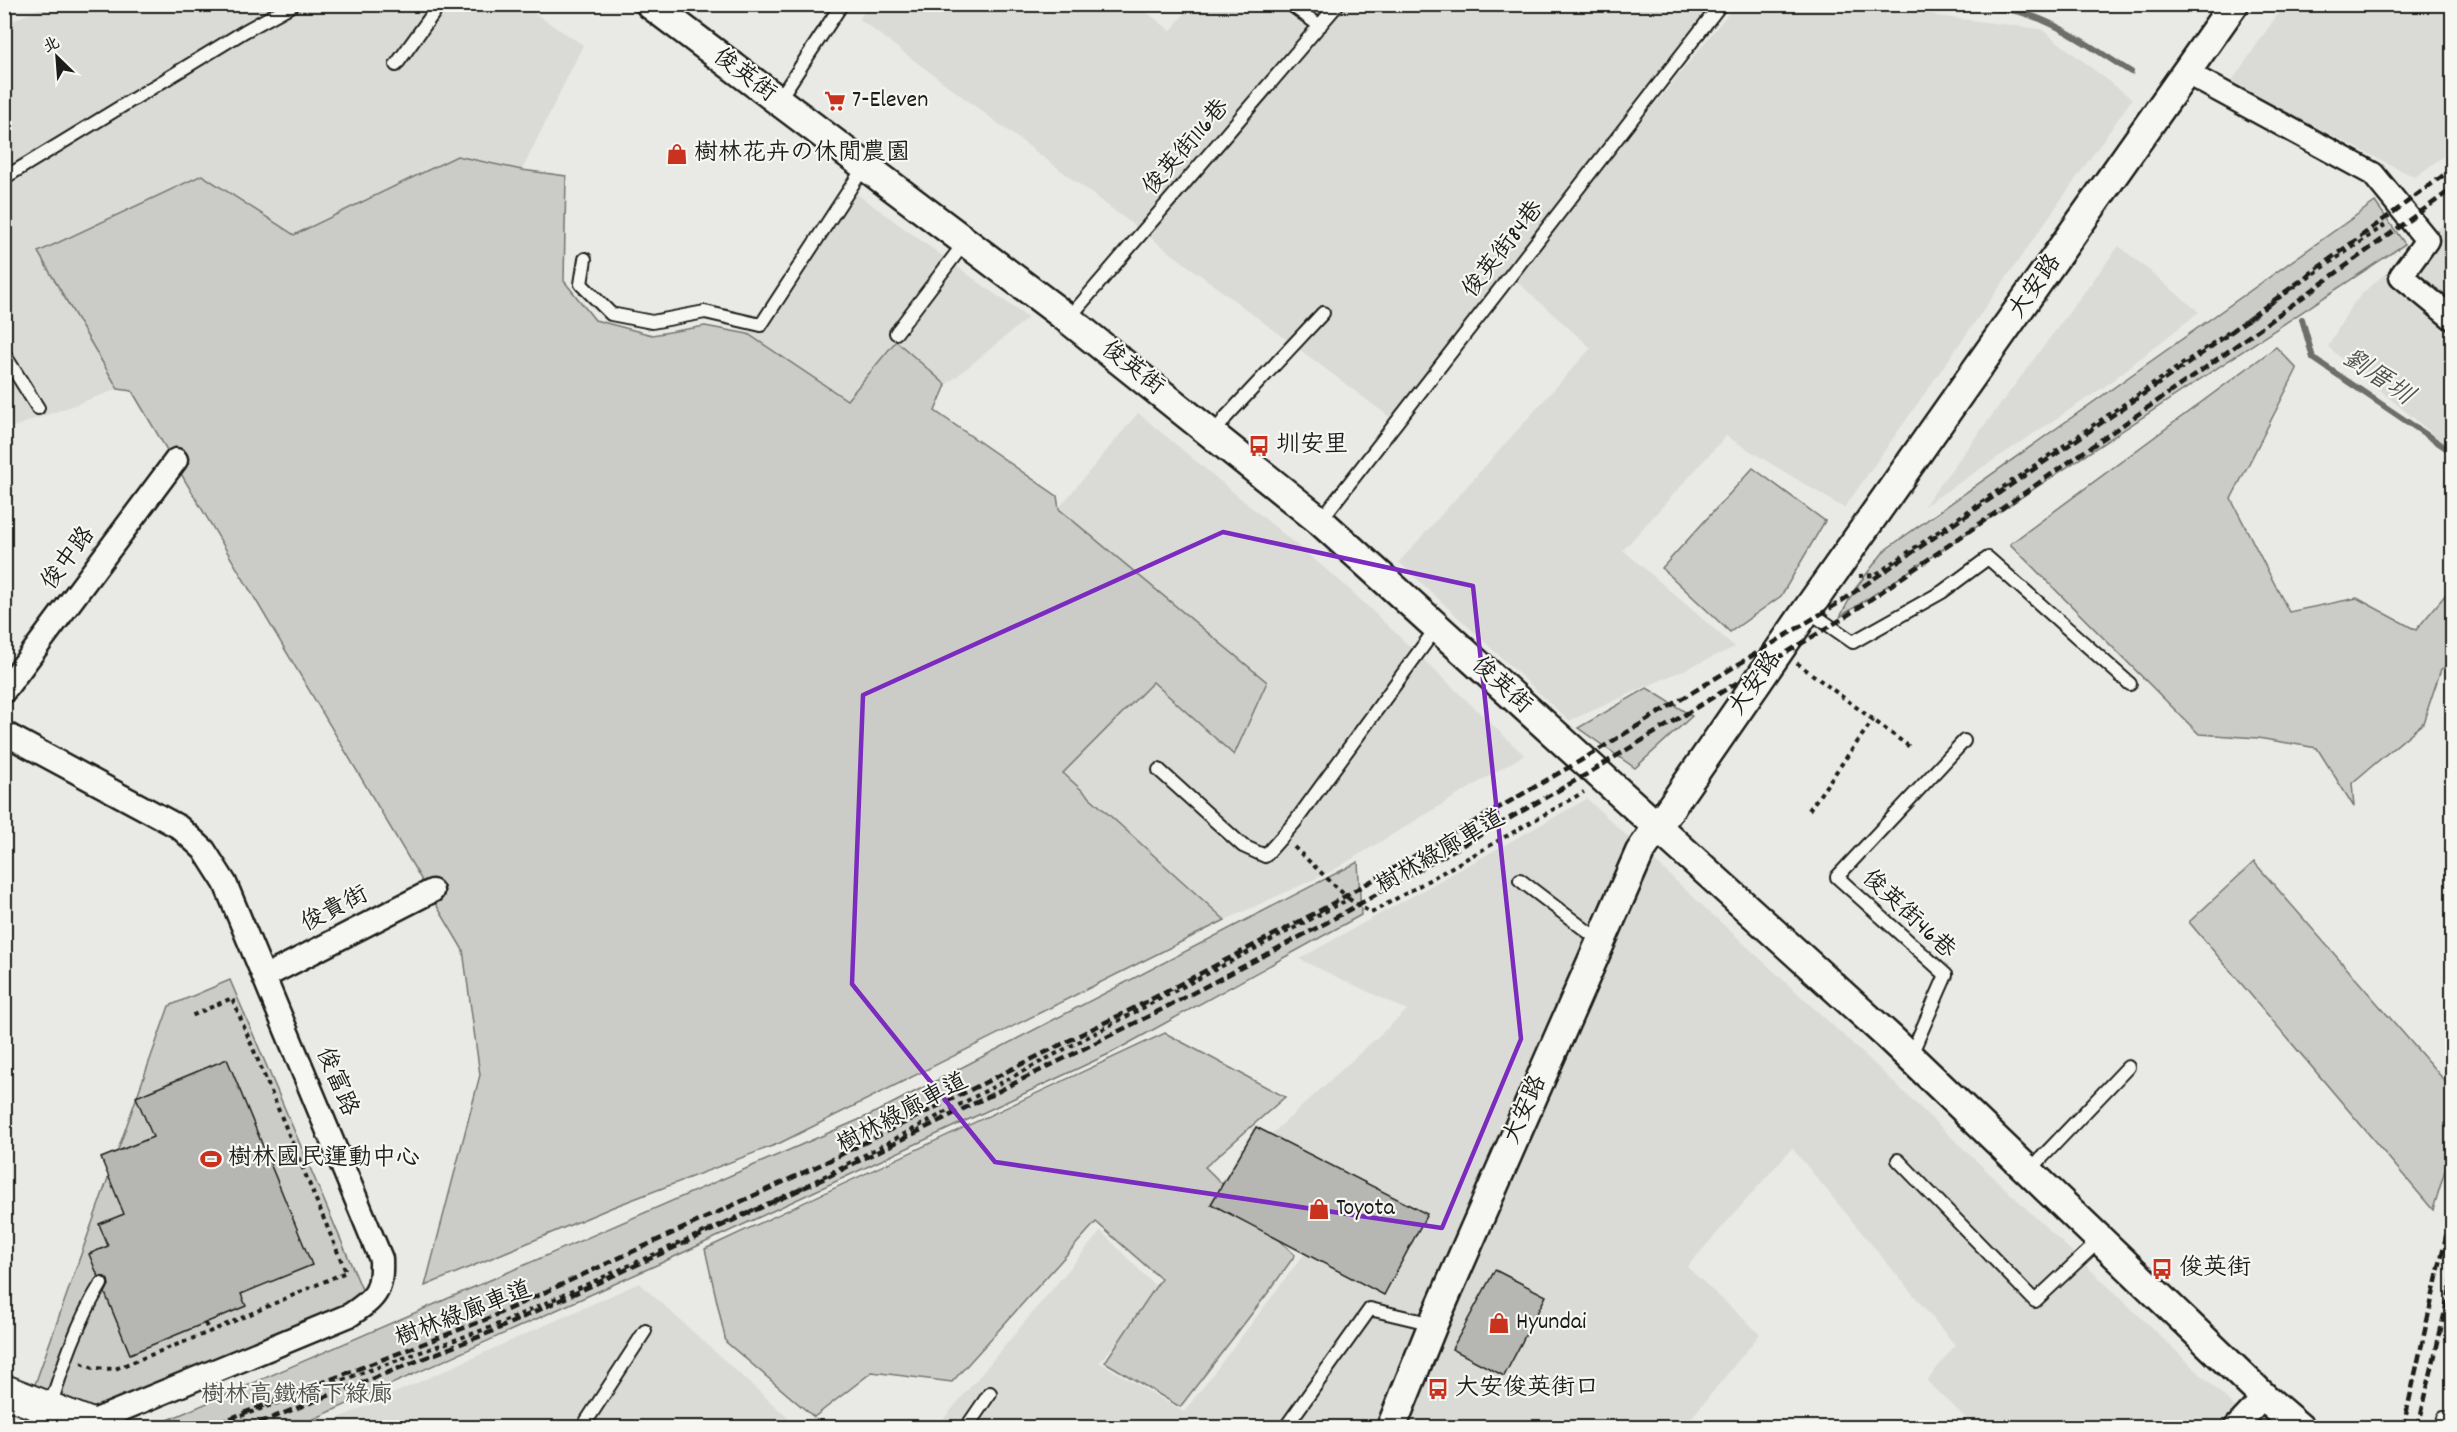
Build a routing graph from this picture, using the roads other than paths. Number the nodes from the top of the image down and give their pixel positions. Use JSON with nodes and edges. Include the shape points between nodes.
{"nodes":[{"id":1,"x":294,"y":4,"type":"edge"},
{"id":2,"x":440,"y":4,"type":"edge"},
{"id":3,"x":842,"y":4,"type":"edge"},
{"id":4,"x":1290,"y":4,"type":"edge"},
{"id":5,"x":1338,"y":4,"type":"edge"},
{"id":6,"x":1721,"y":4,"type":"edge"},
{"id":7,"x":2234,"y":4,"type":"edge"},
{"id":8,"x":655,"y":6,"type":"edge"},
{"id":9,"x":1320,"y":26,"type":"junction"},
{"id":10,"x":396,"y":65,"type":"dead end"},
{"id":11,"x":2187,"y":73,"type":"junction"},
{"id":12,"x":777,"y":102,"type":"junction"},
{"id":13,"x":864,"y":167,"type":"junction"},
{"id":14,"x":4,"y":178,"type":"edge"},
{"id":15,"x":965,"y":242,"type":"junction"},
{"id":16,"x":585,"y":259,"type":"dead end"},
{"id":17,"x":1323,"y":313,"type":"dead end"},
{"id":18,"x":2452,"y":318,"type":"edge"},
{"id":19,"x":1068,"y":319,"type":"junction"},
{"id":20,"x":896,"y":333,"type":"dead end"},
{"id":21,"x":4,"y":354,"type":"edge"},
{"id":22,"x":38,"y":408,"type":"dead end"},
{"id":23,"x":1214,"y":434,"type":"junction"},
{"id":24,"x":176,"y":460,"type":"dead end"},
{"id":25,"x":1320,"y":521,"type":"junction"},
{"id":26,"x":1807,"y":610,"type":"junction"},
{"id":27,"x":1437,"y":627,"type":"junction"},
{"id":28,"x":2130,"y":684,"type":"dead end"},
{"id":29,"x":4,"y":691,"type":"edge"},
{"id":30,"x":4,"y":733,"type":"edge"},
{"id":31,"x":1964,"y":741,"type":"dead end"},
{"id":32,"x":1159,"y":770,"type":"dead end"},
{"id":33,"x":1657,"y":827,"type":"junction"},
{"id":34,"x":1520,"y":880,"type":"dead end"},
{"id":35,"x":432,"y":891,"type":"dead end"},
{"id":36,"x":1600,"y":942,"type":"junction"},
{"id":37,"x":264,"y":977,"type":"junction"},
{"id":38,"x":1910,"y":1057,"type":"junction"},
{"id":39,"x":2128,"y":1067,"type":"dead end"},
{"id":40,"x":1898,"y":1160,"type":"dead end"},
{"id":41,"x":2029,"y":1171,"type":"junction"},
{"id":42,"x":2100,"y":1240,"type":"junction"},
{"id":43,"x":101,"y":1284,"type":"dead end"},
{"id":44,"x":1433,"y":1324,"type":"junction"},
{"id":45,"x":645,"y":1331,"type":"dead end"},
{"id":46,"x":4,"y":1391,"type":"edge"},
{"id":47,"x":990,"y":1393,"type":"dead end"},
{"id":48,"x":2264,"y":1397,"type":"junction"},
{"id":49,"x":45,"y":1417,"type":"edge"},
{"id":50,"x":94,"y":1425,"type":"edge"},
{"id":51,"x":582,"y":1428,"type":"edge"},
{"id":52,"x":966,"y":1428,"type":"edge"},
{"id":53,"x":1285,"y":1428,"type":"edge"},
{"id":54,"x":1391,"y":1428,"type":"edge"},
{"id":55,"x":2235,"y":1428,"type":"edge"},
{"id":56,"x":2300,"y":1428,"type":"edge"}],
"edges":[{"from":1,"to":14,"type":"lane"},
{"from":2,"to":10,"type":"lane"},
{"from":3,"to":12,"type":"lane"},
{"from":4,"to":9,"type":"lane"},
{"from":5,"to":9,"type":"lane","name":"俊英街116巷"},
{"from":6,"to":25,"type":"lane","name":"俊英街84巷"},
{"from":7,"to":11,"type":"street","name":"大安路"},
{"from":8,"to":12,"type":"street","name":"俊英街"},
{"from":9,"to":19,"type":"lane","name":"俊英街116巷"},
{"from":11,"to":18,"type":"street","via":[[2373,174],[2427,240],[2401,276]]},
{"from":11,"to":26,"type":"street","name":"大安路"},
{"from":12,"to":13,"type":"street","name":"俊英街"},
{"from":13,"to":15,"type":"street","name":"俊英街"},
{"from":13,"to":16,"type":"lane","via":[[761,325],[705,312],[652,322],[610,314],[581,284]]},
{"from":15,"to":19,"type":"street","name":"俊英街"},
{"from":15,"to":20,"type":"lane"},
{"from":17,"to":23,"type":"lane"},
{"from":19,"to":23,"type":"street","name":"俊英街"},
{"from":21,"to":22,"type":"lane"},
{"from":23,"to":25,"type":"street","name":"俊英街"},
{"from":24,"to":29,"type":"street","name":"俊中路"},
{"from":25,"to":27,"type":"street","name":"俊英街"},
{"from":26,"to":28,"type":"lane","via":[[1853,642],[1942,592],[1988,558]]},
{"from":26,"to":33,"type":"street","name":"大安路"},
{"from":27,"to":32,"type":"lane","via":[[1265,856],[1243,846]]},
{"from":27,"to":33,"type":"street","name":"俊英街"},
{"from":30,"to":37,"type":"street","name":"俊富路","via":[[179,827],[204,850],[225,883]]},
{"from":31,"to":38,"type":"lane","name":"俊英街46巷","via":[[1837,877],[1946,975]]},
{"from":33,"to":36,"type":"street","name":"大安路","via":[[1640,852]]},
{"from":33,"to":38,"type":"street","name":"俊英街"},
{"from":34,"to":36,"type":"lane"},
{"from":35,"to":37,"type":"street","name":"俊貴街"},
{"from":36,"to":44,"type":"street","name":"大安路"},
{"from":37,"to":50,"type":"street","name":"俊富路","via":[[381,1259],[382,1280],[372,1301],[350,1315]]},
{"from":38,"to":41,"type":"street","name":"俊英街"},
{"from":39,"to":41,"type":"lane"},
{"from":40,"to":42,"type":"lane","via":[[2035,1301]]},
{"from":41,"to":42,"type":"street","name":"俊英街"},
{"from":42,"to":48,"type":"street","name":"俊英街"},
{"from":43,"to":49,"type":"lane","via":[[66,1357]]},
{"from":44,"to":53,"type":"lane","via":[[1370,1309]]},
{"from":44,"to":54,"type":"street","name":"大安路"},
{"from":45,"to":51,"type":"lane"},
{"from":46,"to":49,"type":"main road"},
{"from":47,"to":52,"type":"lane"},
{"from":48,"to":55,"type":"street"},
{"from":48,"to":56,"type":"street","name":"俊英街"},
{"from":49,"to":50,"type":"main road"}]}
